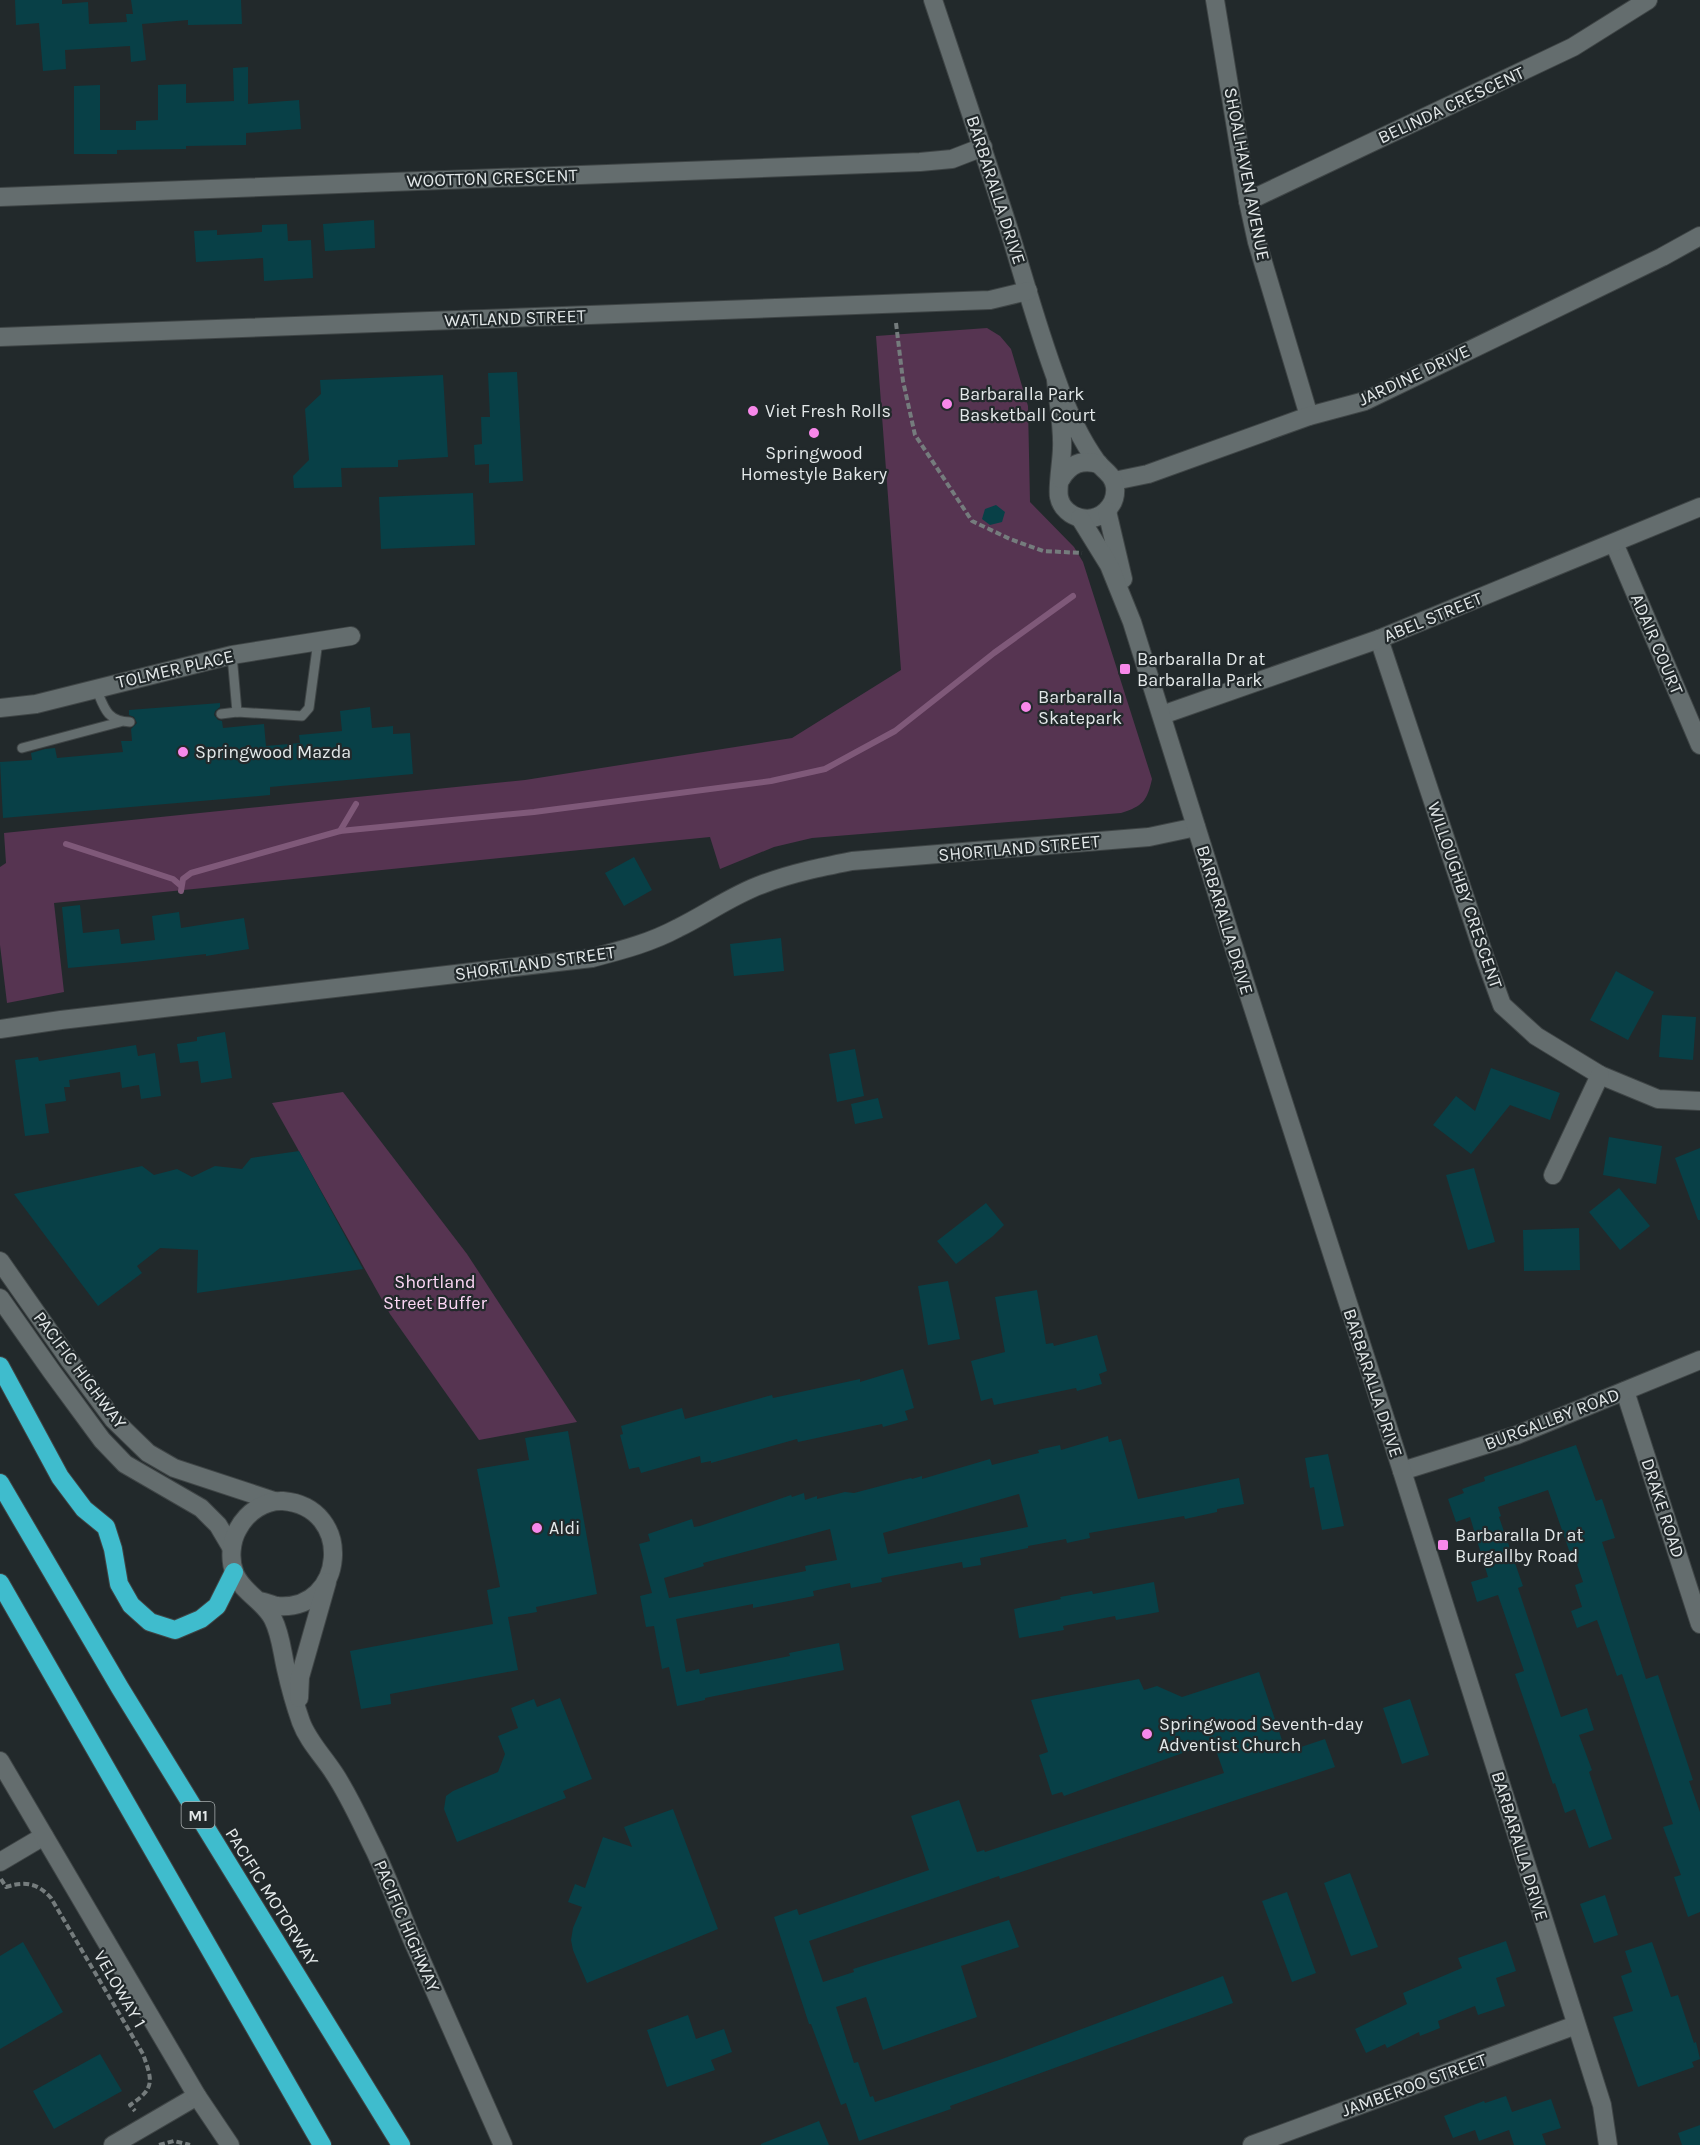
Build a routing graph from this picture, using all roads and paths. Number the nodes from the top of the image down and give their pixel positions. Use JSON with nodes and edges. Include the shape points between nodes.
{"nodes":[{"id":1,"x":933,"y":0,"type":"edge"},
{"id":2,"x":1215,"y":0,"type":"edge"},
{"id":3,"x":1648,"y":0,"type":"edge"},
{"id":4,"x":983,"y":147,"type":"junction"},
{"id":5,"x":0,"y":197,"type":"edge"},
{"id":6,"x":1248,"y":201,"type":"junction"},
{"id":7,"x":1700,"y":236,"type":"edge"},
{"id":8,"x":1028,"y":291,"type":"junction"},
{"id":9,"x":896,"y":323,"type":"dead end"},
{"id":10,"x":0,"y":337,"type":"edge"},
{"id":11,"x":1056,"y":380,"type":"junction"},
{"id":12,"x":1309,"y":416,"type":"junction"},
{"id":13,"x":1099,"y":464,"type":"junction"},
{"id":14,"x":1060,"y":479,"type":"junction"},
{"id":15,"x":1114,"y":482,"type":"junction"},
{"id":16,"x":1700,"y":507,"type":"edge"},
{"id":17,"x":1107,"y":511,"type":"junction"},
{"id":18,"x":1080,"y":518,"type":"junction"},
{"id":19,"x":1614,"y":543,"type":"junction"},
{"id":20,"x":1086,"y":553,"type":"dead end"},
{"id":21,"x":1132,"y":622,"type":"junction"},
{"id":22,"x":351,"y":636,"type":"dead end"},
{"id":23,"x":1379,"y":639,"type":"junction"},
{"id":24,"x":318,"y":641,"type":"junction"},
{"id":25,"x":232,"y":655,"type":"junction"},
{"id":26,"x":96,"y":688,"type":"junction"},
{"id":27,"x":0,"y":708,"type":"edge"},
{"id":28,"x":237,"y":712,"type":"junction"},
{"id":29,"x":221,"y":714,"type":"dead end"},
{"id":30,"x":1162,"y":715,"type":"junction"},
{"id":31,"x":1700,"y":745,"type":"edge"},
{"id":32,"x":22,"y":748,"type":"dead end"},
{"id":33,"x":1196,"y":826,"type":"junction"},
{"id":34,"x":0,"y":1029,"type":"edge"},
{"id":35,"x":1600,"y":1075,"type":"junction"},
{"id":36,"x":1700,"y":1101,"type":"edge"},
{"id":37,"x":1553,"y":1175,"type":"dead end"},
{"id":38,"x":0,"y":1261,"type":"edge"},
{"id":39,"x":0,"y":1298,"type":"edge"},
{"id":40,"x":1700,"y":1360,"type":"edge"},
{"id":41,"x":0,"y":1366,"type":"edge"},
{"id":42,"x":1625,"y":1391,"type":"junction"},
{"id":43,"x":1402,"y":1471,"type":"junction"},
{"id":44,"x":0,"y":1483,"type":"edge"},
{"id":45,"x":274,"y":1501,"type":"junction"},
{"id":46,"x":231,"y":1547,"type":"junction"},
{"id":47,"x":234,"y":1572,"type":"junction"},
{"id":48,"x":327,"y":1582,"type":"junction"},
{"id":49,"x":0,"y":1583,"type":"edge"},
{"id":50,"x":260,"y":1600,"type":"junction"},
{"id":51,"x":1700,"y":1624,"type":"edge"},
{"id":52,"x":299,"y":1714,"type":"junction"},
{"id":53,"x":0,"y":1761,"type":"edge"},
{"id":54,"x":44,"y":1836,"type":"junction"},
{"id":55,"x":0,"y":1862,"type":"edge"},
{"id":56,"x":0,"y":1878,"type":"edge"},
{"id":57,"x":1576,"y":2025,"type":"junction"},
{"id":58,"x":197,"y":2096,"type":"junction"},
{"id":59,"x":145,"y":2126,"type":"junction"},
{"id":60,"x":113,"y":2145,"type":"edge"},
{"id":61,"x":159,"y":2145,"type":"edge"},
{"id":62,"x":190,"y":2145,"type":"edge"},
{"id":63,"x":230,"y":2145,"type":"edge"},
{"id":64,"x":322,"y":2145,"type":"edge"},
{"id":65,"x":401,"y":2145,"type":"edge"},
{"id":66,"x":503,"y":2145,"type":"edge"},
{"id":67,"x":1252,"y":2145,"type":"edge"},
{"id":68,"x":1608,"y":2145,"type":"edge"}],
"edges":[{"from":1,"to":4,"type":"street","name":"BARBARALLA DRIVE"},
{"from":2,"to":6,"type":"street","name":"SHOALHAVEN AVENUE"},
{"from":3,"to":6,"type":"street","name":"BELINDA CRESCENT","via":[[1573,47]]},
{"from":4,"to":5,"type":"street","name":"WOOTTON CRESCENT","via":[[952,159],[920,162]]},
{"from":4,"to":8,"type":"street","name":"BARBARALLA DRIVE"},
{"from":6,"to":12,"type":"street","name":"SHOALHAVEN AVENUE"},
{"from":7,"to":12,"type":"street","name":"JARDINE DRIVE","via":[[1365,400]]},
{"from":8,"to":10,"type":"street","name":"WATLAND STREET","via":[[990,300]]},
{"from":8,"to":11,"type":"street","name":"BARBARALLA DRIVE"},
{"from":9,"to":20,"type":"path","via":[[915,435],[972,521],[1043,551]]},
{"from":11,"to":13,"type":"street","name":"BARBARALLA DRIVE","via":[[1078,434]]},
{"from":11,"to":14,"type":"street","name":"BARBARALLA DRIVE","via":[[1062,445]]},
{"from":12,"to":15,"type":"street","name":"JARDINE DRIVE","via":[[1148,474]]},
{"from":13,"to":14,"type":"street","via":[[1073,465]]},
{"from":13,"to":15,"type":"street","name":"BARBARALLA DRIVE"},
{"from":14,"to":18,"type":"street","name":"BARBARALLA DRIVE","via":[[1059,498],[1063,507]]},
{"from":15,"to":17,"type":"street","name":"BARBARALLA DRIVE","via":[[1115,497]]},
{"from":16,"to":19,"type":"street","name":"ABEL STREET"},
{"from":17,"to":18,"type":"street","via":[[1089,519]]},
{"from":17,"to":21,"type":"street","name":"BARBARALLA DRIVE"},
{"from":18,"to":21,"type":"street","name":"BARBARALLA DRIVE","via":[[1109,564]]},
{"from":19,"to":23,"type":"street","name":"ABEL STREET"},
{"from":19,"to":31,"type":"street","name":"ADAIR COURT"},
{"from":21,"to":30,"type":"street","name":"BARBARALLA DRIVE"},
{"from":22,"to":24,"type":"street","name":"TOLMER PLACE"},
{"from":23,"to":30,"type":"street","name":"ABEL STREET"},
{"from":23,"to":35,"type":"street","name":"WILLOUGHBY CRESCENT","via":[[1502,1005],[1536,1036]]},
{"from":24,"to":25,"type":"street","name":"TOLMER PLACE"},
{"from":24,"to":28,"type":"lane","via":[[309,708],[302,716]]},
{"from":25,"to":26,"type":"street","name":"TOLMER PLACE"},
{"from":25,"to":28,"type":"lane"},
{"from":26,"to":27,"type":"street","name":"TOLMER PLACE","via":[[36,704]]},
{"from":26,"to":32,"type":"lane","via":[[108,715],[125,722]]},
{"from":28,"to":29,"type":"lane"},
{"from":30,"to":33,"type":"street","name":"BARBARALLA DRIVE"},
{"from":33,"to":34,"type":"street","name":"SHORTLAND STREET","via":[[1149,837],[852,861],[809,870],[763,884],[638,946],[592,958]]},
{"from":33,"to":43,"type":"street","name":"BARBARALLA DRIVE"},
{"from":35,"to":36,"type":"street","name":"WILLOUGHBY CRESCENT","via":[[1658,1099]]},
{"from":35,"to":37,"type":"street"},
{"from":38,"to":45,"type":"street","name":"PACIFIC HIGHWAY","via":[[113,1419],[148,1453],[174,1468]]},
{"from":39,"to":46,"type":"street","name":"PACIFIC HIGHWAY","via":[[102,1440],[125,1464],[201,1508],[218,1525]]},
{"from":40,"to":42,"type":"street","name":"BURGALLBY ROAD"},
{"from":41,"to":47,"type":"highway","via":[[60,1477],[84,1509],[106,1527],[120,1584],[131,1605],[150,1622],[175,1630],[201,1619],[217,1606]]},
{"from":42,"to":43,"type":"street","name":"BURGALLBY ROAD","via":[[1517,1436]]},
{"from":42,"to":51,"type":"street","name":"DRAKE ROAD"},
{"from":43,"to":57,"type":"street","name":"BARBARALLA DRIVE"},
{"from":44,"to":65,"type":"highway","name":"PACIFIC MOTORWAY","number":"M1","via":[[126,1699]]},
{"from":45,"to":46,"type":"street","via":[[250,1514],[238,1528]]},
{"from":45,"to":48,"type":"street","via":[[304,1506],[323,1521],[331,1536],[334,1561]]},
{"from":46,"to":47,"type":"street"},
{"from":47,"to":50,"type":"street","via":[[244,1588]]},
{"from":48,"to":50,"type":"street","via":[[301,1603],[278,1606]]},
{"from":48,"to":52,"type":"street","name":"PACIFIC HIGHWAY","via":[[300,1677]]},
{"from":49,"to":64,"type":"highway"},
{"from":50,"to":52,"type":"street","name":"PACIFIC HIGHWAY","via":[[273,1619]]},
{"from":52,"to":66,"type":"street","name":"PACIFIC HIGHWAY","via":[[303,1728],[334,1773],[376,1853]]},
{"from":53,"to":54,"type":"street"},
{"from":54,"to":55,"type":"street"},
{"from":54,"to":58,"type":"street"},
{"from":56,"to":59,"type":"path","name":"VELOWAY 1","via":[[6,1887],[19,1883],[43,1889],[107,1992],[151,2074],[144,2096],[130,2104]]},
{"from":57,"to":67,"type":"street","name":"JAMBEROO STREET"},
{"from":57,"to":68,"type":"street","name":"BARBARALLA DRIVE","via":[[1602,2105]]},
{"from":58,"to":59,"type":"street"},
{"from":58,"to":63,"type":"street"},
{"from":59,"to":60,"type":"street"},
{"from":61,"to":62,"type":"path","via":[[174,2141]]}]}
